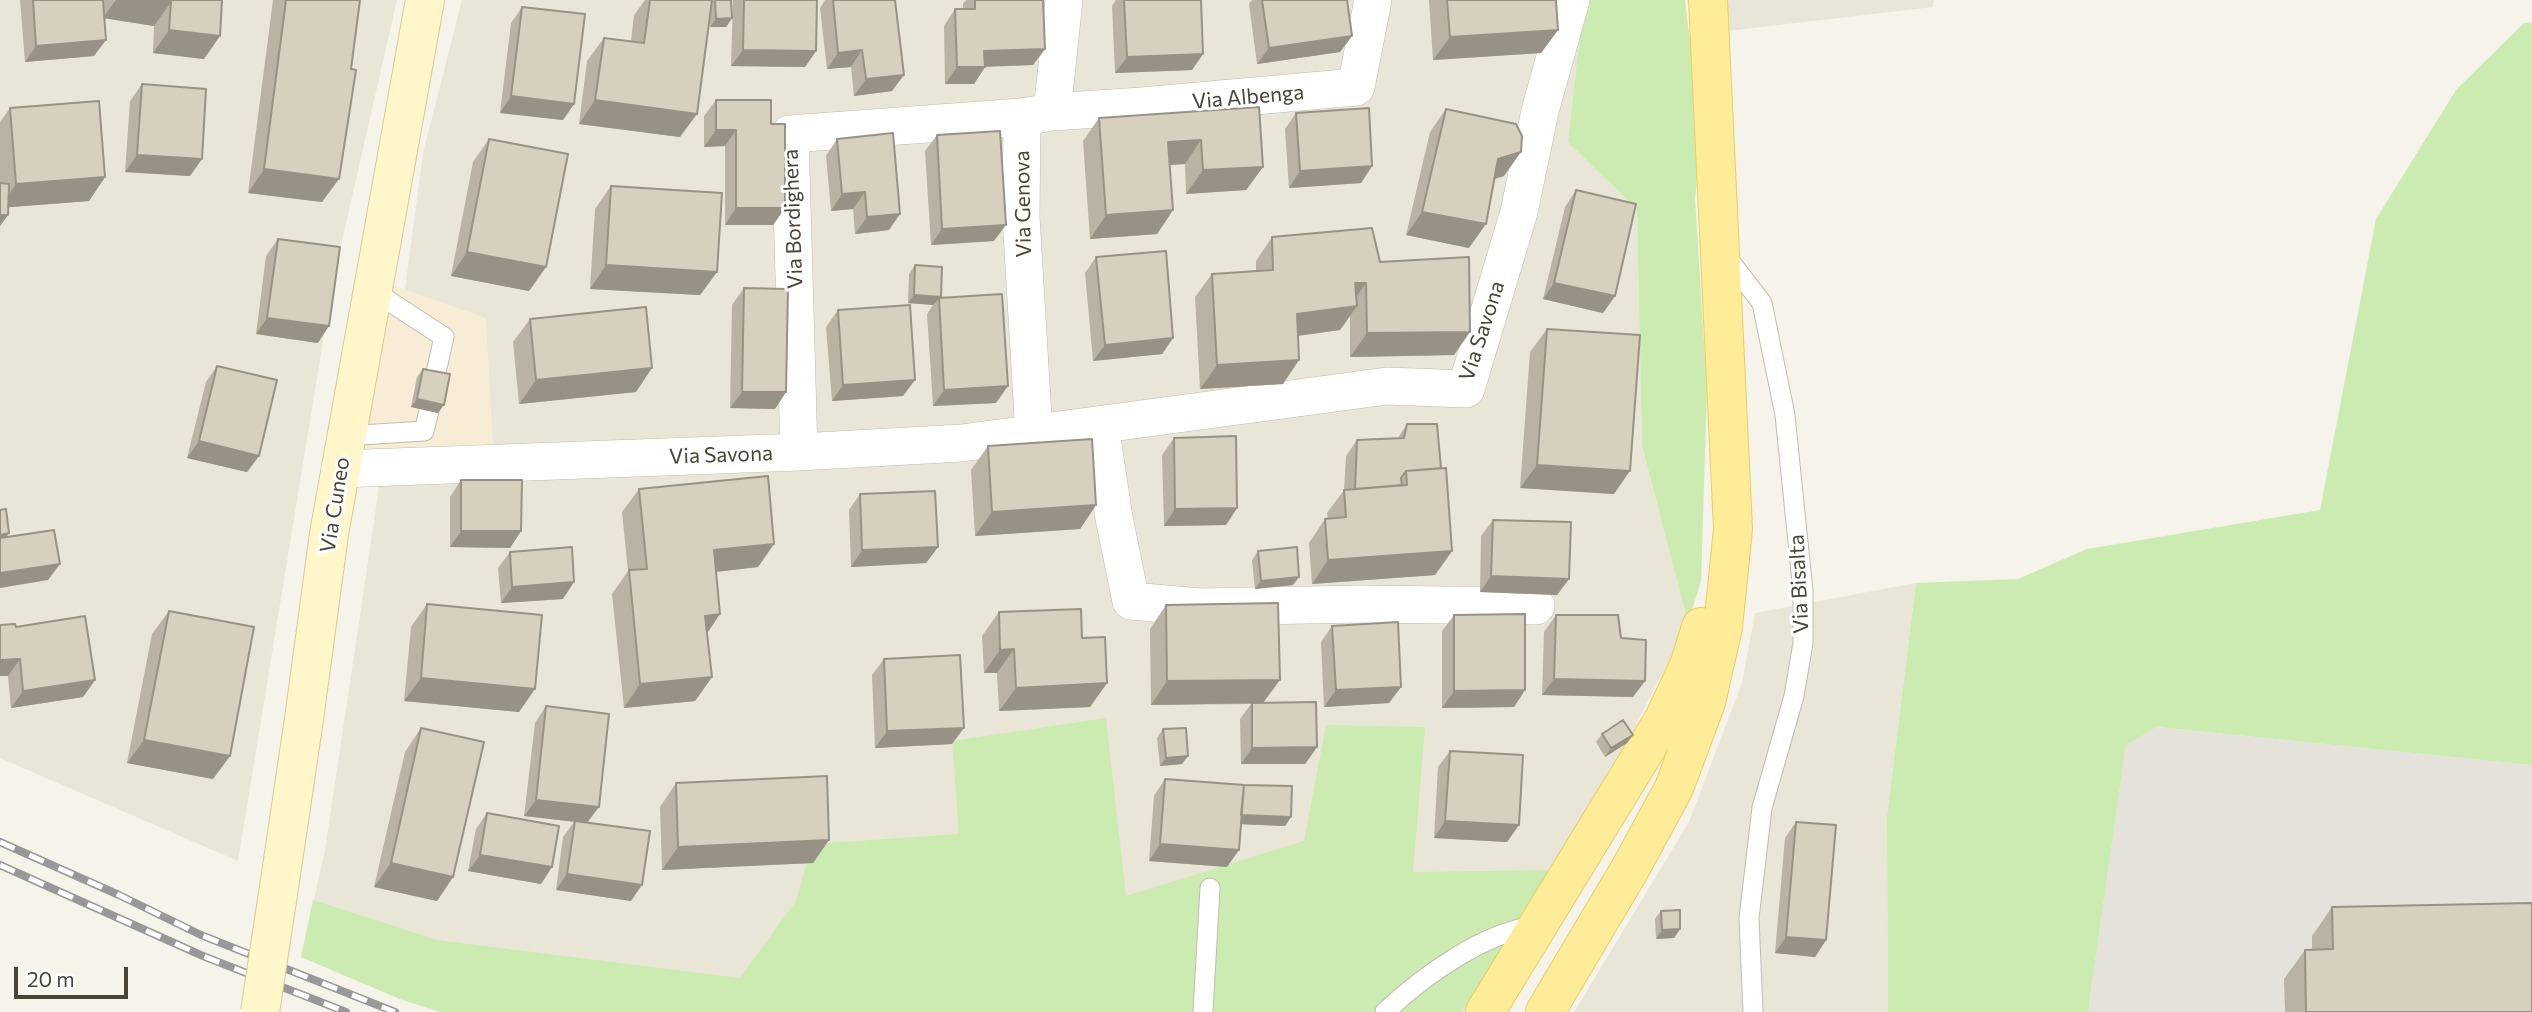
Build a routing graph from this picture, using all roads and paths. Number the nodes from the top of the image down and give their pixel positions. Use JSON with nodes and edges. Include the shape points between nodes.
{"nodes":[{"id":1,"x":425,"y":0,"type":"edge"},
{"id":2,"x":1064,"y":0,"type":"edge"},
{"id":3,"x":1373,"y":0,"type":"edge"},
{"id":4,"x":1571,"y":0,"type":"edge"},
{"id":5,"x":1708,"y":0,"type":"edge"},
{"id":6,"x":1037,"y":115,"type":"junction"},
{"id":7,"x":1721,"y":250,"type":"junction"},
{"id":8,"x":372,"y":290,"type":"junction"},
{"id":9,"x":435,"y":381,"type":"edge"},
{"id":10,"x":429,"y":411,"type":"edge"},
{"id":11,"x":1100,"y":425,"type":"junction"},
{"id":12,"x":1034,"y":434,"type":"junction"},
{"id":13,"x":799,"y":452,"type":"junction"},
{"id":14,"x":343,"y":453,"type":"junction"},
{"id":15,"x":1732,"y":529,"type":"junction"},
{"id":16,"x":1536,"y":606,"type":"dead end"},
{"id":17,"x":1210,"y":888,"type":"dead end"},
{"id":18,"x":1538,"y":926,"type":"junction"},
{"id":19,"x":260,"y":1012,"type":"edge"},
{"id":20,"x":1203,"y":1012,"type":"edge"},
{"id":21,"x":1385,"y":1012,"type":"edge"},
{"id":22,"x":1485,"y":1012,"type":"edge"},
{"id":23,"x":1545,"y":1012,"type":"edge"},
{"id":24,"x":1754,"y":1012,"type":"edge"}],
"edges":[{"from":1,"to":8,"type":"main road","name":"Via Cuneo"},
{"from":2,"to":6,"type":"street","name":"Via Genova"},
{"from":3,"to":6,"type":"street","name":"Via Albenga","via":[[1356,87]]},
{"from":4,"to":11,"type":"street","name":"Via Savona","via":[[1540,111],[1519,212],[1466,389],[1387,386]]},
{"from":5,"to":7,"type":"main road"},
{"from":6,"to":12,"type":"street","name":"Via Genova","via":[[1021,216]]},
{"from":6,"to":13,"type":"street","name":"Via Bordighera","via":[[790,135]]},
{"from":7,"to":15,"type":"main road"},
{"from":7,"to":24,"type":"lane","name":"Via Bisalta","via":[[1762,303],[1785,415],[1803,591],[1794,696],[1762,808],[1749,918]]},
{"from":8,"to":9,"type":"lane","via":[[444,337]]},
{"from":8,"to":14,"type":"main road","name":"Via Cuneo"},
{"from":10,"to":14,"type":"lane","via":[[424,431]]},
{"from":11,"to":12,"type":"street","name":"Via Savona"},
{"from":11,"to":16,"type":"street","via":[[1132,601],[1200,607]]},
{"from":12,"to":13,"type":"street","name":"Via Savona"},
{"from":13,"to":14,"type":"street","name":"Via Savona"},
{"from":14,"to":19,"type":"main road","name":"Via Cuneo","bridge":true},
{"from":15,"to":18,"type":"main road","via":[[1690,663],[1664,719]]},
{"from":15,"to":23,"type":"main road","via":[[1723,627],[1706,702],[1674,788]]},
{"from":17,"to":20,"type":"lane"},
{"from":18,"to":21,"type":"lane","via":[[1517,928],[1440,966]]},
{"from":18,"to":22,"type":"main road"}]}
